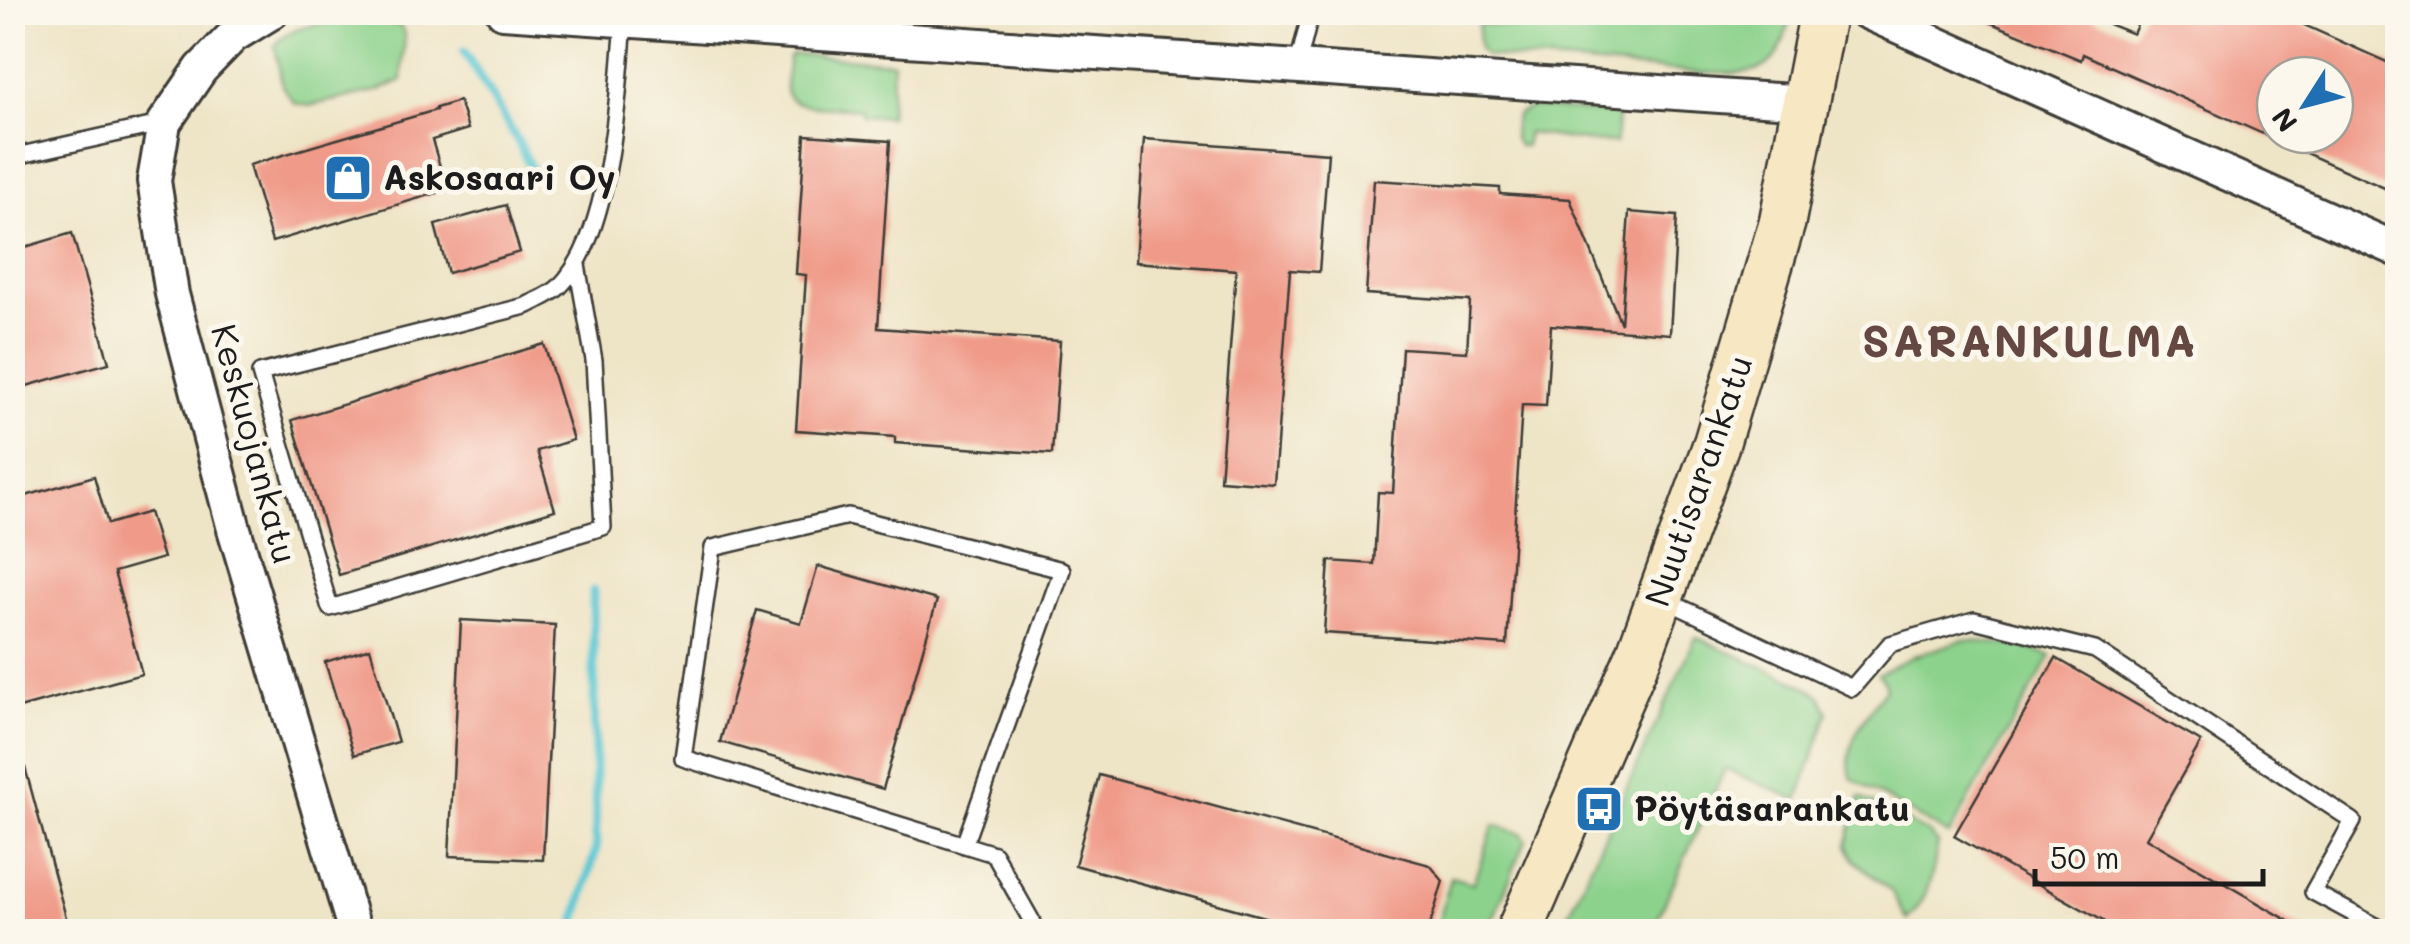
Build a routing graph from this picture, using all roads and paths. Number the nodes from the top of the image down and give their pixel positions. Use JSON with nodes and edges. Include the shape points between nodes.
{"nodes":[{"id":1,"x":272,"y":12,"type":"edge"},
{"id":2,"x":503,"y":12,"type":"edge"},
{"id":3,"x":1311,"y":12,"type":"edge"},
{"id":4,"x":1823,"y":12,"type":"edge"},
{"id":5,"x":1866,"y":12,"type":"edge"},
{"id":6,"x":710,"y":20,"type":"edge"},
{"id":7,"x":624,"y":21,"type":"junction"},
{"id":8,"x":1297,"y":68,"type":"junction"},
{"id":9,"x":1804,"y":102,"type":"junction"},
{"id":10,"x":164,"y":124,"type":"junction"},
{"id":11,"x":12,"y":157,"type":"edge"},
{"id":12,"x":2398,"y":250,"type":"edge"},
{"id":13,"x":577,"y":265,"type":"junction"},
{"id":14,"x":1660,"y":598,"type":"junction"},
{"id":15,"x":964,"y":845,"type":"junction"},
{"id":16,"x":354,"y":932,"type":"edge"},
{"id":17,"x":1038,"y":932,"type":"edge"},
{"id":18,"x":1519,"y":932,"type":"edge"},
{"id":19,"x":2387,"y":932,"type":"edge"}],
"edges":[{"from":1,"to":10,"type":"street","name":"Keskuojankatu","via":[[212,58]]},
{"from":2,"to":7,"type":"street"},
{"from":3,"to":8,"type":"lane"},
{"from":4,"to":9,"type":"main road","name":"Nuutisarankatu"},
{"from":5,"to":12,"type":"street"},
{"from":6,"to":7,"type":"street"},
{"from":6,"to":8,"type":"street"},
{"from":7,"to":13,"type":"lane","via":[[608,166]]},
{"from":8,"to":9,"type":"street"},
{"from":9,"to":14,"type":"main road","name":"Nuutisarankatu","via":[[1782,222],[1717,442]]},
{"from":10,"to":11,"type":"lane"},
{"from":10,"to":16,"type":"street","name":"Keskuojankatu","via":[[154,180],[172,294]]},
{"from":13,"to":13,"type":"lane","via":[[557,289],[526,306],[260,373],[330,608],[603,527],[594,360]]},
{"from":14,"to":18,"type":"main road","name":"Nuutisarankatu"},
{"from":14,"to":19,"type":"lane","via":[[1852,688],[1890,644],[1974,620],[2095,650],[2353,820],[2313,892]]},
{"from":15,"to":15,"type":"lane","via":[[683,758],[713,548],[848,516],[1062,570]]},
{"from":15,"to":17,"type":"lane","via":[[994,854]]}]}
